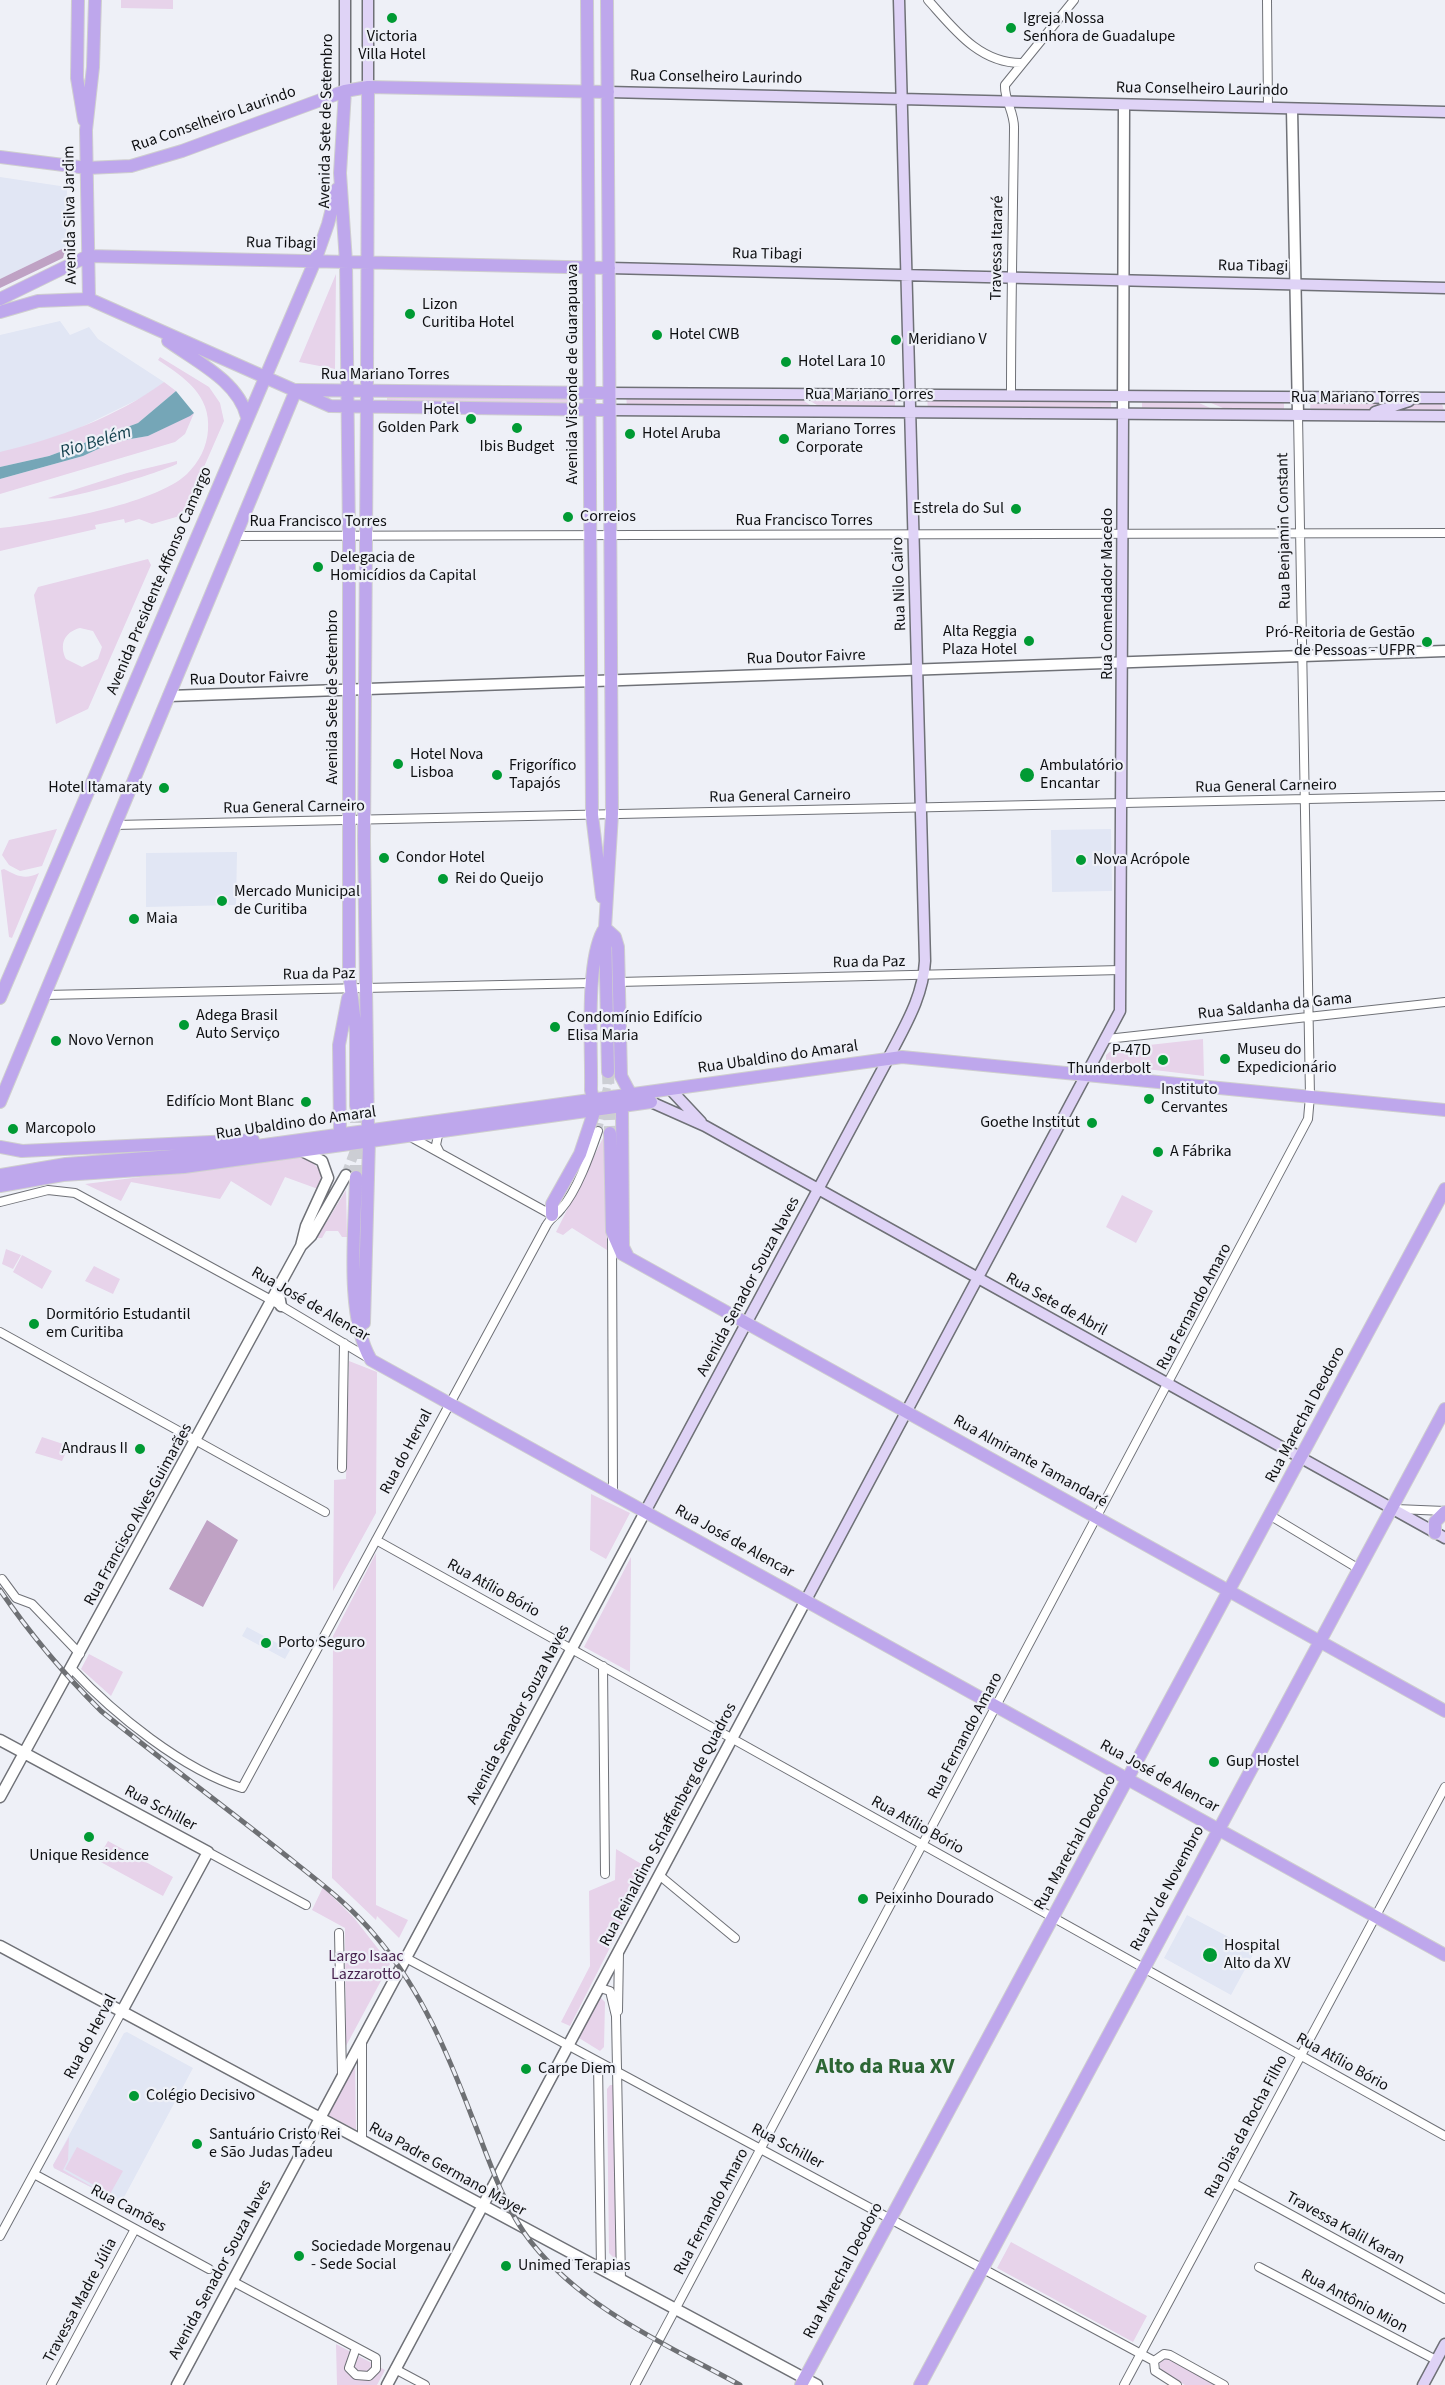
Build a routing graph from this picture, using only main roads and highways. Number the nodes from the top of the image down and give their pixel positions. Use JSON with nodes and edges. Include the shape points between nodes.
{"nodes":[{"id":1,"x":78,"y":0,"type":"edge"},
{"id":2,"x":95,"y":0,"type":"edge"},
{"id":3,"x":345,"y":0,"type":"edge"},
{"id":4,"x":368,"y":0,"type":"edge"},
{"id":5,"x":587,"y":0,"type":"edge"},
{"id":6,"x":607,"y":0,"type":"edge"},
{"id":7,"x":899,"y":0,"type":"edge"},
{"id":8,"x":368,"y":87,"type":"junction"},
{"id":9,"x":345,"y":91,"type":"junction"},
{"id":10,"x":588,"y":92,"type":"junction"},
{"id":11,"x":608,"y":92,"type":"junction"},
{"id":12,"x":902,"y":99,"type":"junction"},
{"id":13,"x":1445,"y":112,"type":"edge"},
{"id":14,"x":86,"y":130,"type":"junction"},
{"id":15,"x":0,"y":157,"type":"edge"},
{"id":16,"x":608,"y":167,"type":"junction"},
{"id":17,"x":87,"y":168,"type":"junction"},
{"id":18,"x":340,"y":173,"type":"junction"},
{"id":19,"x":588,"y":192,"type":"junction"},
{"id":20,"x":88,"y":256,"type":"junction"},
{"id":21,"x":315,"y":261,"type":"junction"},
{"id":22,"x":346,"y":262,"type":"junction"},
{"id":23,"x":369,"y":262,"type":"junction"},
{"id":24,"x":589,"y":267,"type":"junction"},
{"id":25,"x":609,"y":268,"type":"junction"},
{"id":26,"x":907,"y":275,"type":"junction"},
{"id":27,"x":1445,"y":288,"type":"edge"},
{"id":28,"x":0,"y":299,"type":"edge"},
{"id":29,"x":89,"y":299,"type":"junction"},
{"id":30,"x":589,"y":299,"type":"junction"},
{"id":31,"x":0,"y":312,"type":"edge"},
{"id":32,"x":146,"y":325,"type":"junction"},
{"id":33,"x":609,"y":326,"type":"junction"},
{"id":34,"x":264,"y":378,"type":"junction"},
{"id":35,"x":367,"y":387,"type":"junction"},
{"id":36,"x":296,"y":390,"type":"junction"},
{"id":37,"x":348,"y":391,"type":"junction"},
{"id":38,"x":590,"y":392,"type":"junction"},
{"id":39,"x":609,"y":393,"type":"junction"},
{"id":40,"x":796,"y":394,"type":"junction"},
{"id":41,"x":910,"y":394,"type":"junction"},
{"id":42,"x":1188,"y":396,"type":"junction"},
{"id":43,"x":1416,"y":398,"type":"junction"},
{"id":44,"x":1445,"y":398,"type":"edge"},
{"id":45,"x":348,"y":408,"type":"junction"},
{"id":46,"x":366,"y":408,"type":"junction"},
{"id":47,"x":590,"y":409,"type":"junction"},
{"id":48,"x":609,"y":410,"type":"junction"},
{"id":49,"x":822,"y":411,"type":"junction"},
{"id":50,"x":910,"y":412,"type":"junction"},
{"id":51,"x":1123,"y":413,"type":"junction"},
{"id":52,"x":1228,"y":414,"type":"junction"},
{"id":53,"x":1367,"y":415,"type":"junction"},
{"id":54,"x":1445,"y":416,"type":"edge"},
{"id":55,"x":247,"y":417,"type":"junction"},
{"id":56,"x":610,"y":466,"type":"junction"},
{"id":57,"x":590,"y":498,"type":"junction"},
{"id":58,"x":591,"y":584,"type":"junction"},
{"id":59,"x":611,"y":619,"type":"junction"},
{"id":60,"x":605,"y":928,"type":"junction"},
{"id":61,"x":350,"y":988,"type":"junction"},
{"id":62,"x":0,"y":998,"type":"edge"},
{"id":63,"x":888,"y":1059,"type":"junction"},
{"id":64,"x":608,"y":1072,"type":"tunnel mouth"},
{"id":65,"x":1087,"y":1075,"type":"junction"},
{"id":66,"x":671,"y":1090,"type":"junction"},
{"id":67,"x":631,"y":1095,"type":"junction"},
{"id":68,"x":0,"y":1102,"type":"edge"},
{"id":69,"x":651,"y":1102,"type":"joint"},
{"id":70,"x":594,"y":1104,"type":"junction"},
{"id":71,"x":622,"y":1105,"type":"junction"},
{"id":72,"x":356,"y":1106,"type":"tunnel mouth"},
{"id":73,"x":1445,"y":1110,"type":"edge"},
{"id":74,"x":705,"y":1126,"type":"junction"},
{"id":75,"x":604,"y":1132,"type":"tunnel mouth"},
{"id":76,"x":340,"y":1134,"type":"junction"},
{"id":77,"x":368,"y":1136,"type":"junction"},
{"id":78,"x":275,"y":1142,"type":"junction"},
{"id":79,"x":0,"y":1147,"type":"edge"},
{"id":80,"x":117,"y":1167,"type":"junction"},
{"id":81,"x":0,"y":1175,"type":"edge"},
{"id":82,"x":351,"y":1176,"type":"tunnel mouth"},
{"id":83,"x":0,"y":1186,"type":"edge"},
{"id":84,"x":818,"y":1189,"type":"junction"},
{"id":85,"x":1445,"y":1189,"type":"edge"},
{"id":86,"x":552,"y":1215,"type":"road end"},
{"id":87,"x":626,"y":1256,"type":"junction"},
{"id":88,"x":978,"y":1278,"type":"junction"},
{"id":89,"x":746,"y":1323,"type":"junction"},
{"id":90,"x":363,"y":1347,"type":"junction"},
{"id":91,"x":1445,"y":1408,"type":"edge"},
{"id":92,"x":907,"y":1412,"type":"junction"},
{"id":93,"x":1301,"y":1460,"type":"junction"},
{"id":94,"x":1392,"y":1509,"type":"junction"},
{"id":95,"x":1445,"y":1511,"type":"edge"},
{"id":96,"x":645,"y":1512,"type":"junction"},
{"id":97,"x":1440,"y":1536,"type":"edge"},
{"id":98,"x":1230,"y":1592,"type":"junction"},
{"id":99,"x":806,"y":1600,"type":"junction"},
{"id":100,"x":1320,"y":1641,"type":"junction"},
{"id":101,"x":1445,"y":1711,"type":"edge"},
{"id":102,"x":1130,"y":1779,"type":"junction"},
{"id":103,"x":1219,"y":1829,"type":"junction"},
{"id":104,"x":1445,"y":1955,"type":"edge"},
{"id":105,"x":1445,"y":2344,"type":"edge"},
{"id":106,"x":803,"y":2382,"type":"edge"},
{"id":107,"x":920,"y":2385,"type":"edge"},
{"id":108,"x":1423,"y":2385,"type":"edge"}],
"edges":[{"from":1,"to":14,"type":"main road","name":"Avenida Silva Jardim","via":[[77,78]]},
{"from":2,"to":14,"type":"main road","name":"Avenida Silva Jardim"},
{"from":3,"to":9,"type":"main road","name":"Avenida Sete de Setembro"},
{"from":4,"to":8,"type":"main road","name":"Avenida Sete de Setembro"},
{"from":5,"to":10,"type":"main road","name":"Avenida Visconde de Guarapuava"},
{"from":6,"to":11,"type":"main road","name":"Avenida Visconde de Guarapuava"},
{"from":7,"to":12,"type":"main road","name":"Rua Nilo Cairo"},
{"from":8,"to":9,"type":"main road","name":"Rua Conselheiro Laurindo"},
{"from":8,"to":10,"type":"main road","name":"Rua Conselheiro Laurindo"},
{"from":8,"to":23,"type":"main road","name":"Avenida Sete de Setembro"},
{"from":9,"to":17,"type":"main road","name":"Rua Conselheiro Laurindo","via":[[146,163]]},
{"from":9,"to":18,"type":"main road","name":"Avenida Sete de Setembro"},
{"from":10,"to":11,"type":"main road","name":"Rua Conselheiro Laurindo"},
{"from":10,"to":19,"type":"main road","name":"Avenida Visconde de Guarapuava"},
{"from":11,"to":12,"type":"main road","name":"Rua Conselheiro Laurindo"},
{"from":11,"to":16,"type":"main road","name":"Avenida Visconde de Guarapuava"},
{"from":12,"to":13,"type":"main road","name":"Rua Conselheiro Laurindo"},
{"from":12,"to":26,"type":"main road","name":"Rua Nilo Cairo"},
{"from":14,"to":17,"type":"main road","name":"Avenida Silva Jardim"},
{"from":15,"to":17,"type":"main road","name":"Rua Conselheiro Laurindo"},
{"from":16,"to":19,"type":"main road"},
{"from":16,"to":25,"type":"main road","name":"Avenida Visconde de Guarapuava"},
{"from":17,"to":20,"type":"main road","name":"Avenida Silva Jardim"},
{"from":18,"to":21,"type":"main road","name":"Avenida Presidente Affonso Camargo"},
{"from":18,"to":22,"type":"main road","name":"Avenida Sete de Setembro"},
{"from":19,"to":24,"type":"main road","name":"Avenida Visconde de Guarapuava"},
{"from":20,"to":21,"type":"main road","name":"Rua Tibagi"},
{"from":20,"to":28,"type":"main road"},
{"from":20,"to":29,"type":"main road","name":"Avenida Silva Jardim"},
{"from":21,"to":22,"type":"main road","name":"Rua Tibagi"},
{"from":21,"to":34,"type":"main road","name":"Avenida Presidente Affonso Camargo"},
{"from":22,"to":23,"type":"main road","name":"Rua Tibagi"},
{"from":22,"to":37,"type":"main road","name":"Avenida Sete de Setembro"},
{"from":23,"to":24,"type":"main road","name":"Rua Tibagi"},
{"from":23,"to":35,"type":"main road","name":"Avenida Sete de Setembro"},
{"from":24,"to":25,"type":"main road","name":"Rua Tibagi"},
{"from":24,"to":30,"type":"main road","name":"Avenida Visconde de Guarapuava"},
{"from":25,"to":26,"type":"main road","name":"Rua Tibagi"},
{"from":25,"to":33,"type":"main road","name":"Avenida Visconde de Guarapuava"},
{"from":26,"to":27,"type":"main road","name":"Rua Tibagi"},
{"from":26,"to":41,"type":"main road","name":"Rua Nilo Cairo"},
{"from":29,"to":31,"type":"main road","via":[[38,301]]},
{"from":29,"to":32,"type":"main road","name":"Rua Mariano Torres"},
{"from":30,"to":33,"type":"main road"},
{"from":30,"to":38,"type":"main road","name":"Avenida Visconde de Guarapuava"},
{"from":32,"to":34,"type":"main road","name":"Rua Mariano Torres"},
{"from":32,"to":55,"type":"main road","via":[[232,388]]},
{"from":33,"to":39,"type":"main road","name":"Avenida Visconde de Guarapuava"},
{"from":34,"to":36,"type":"main road","name":"Rua Mariano Torres"},
{"from":34,"to":55,"type":"main road","name":"Avenida Presidente Affonso Camargo"},
{"from":35,"to":37,"type":"main road","name":"Rua Mariano Torres"},
{"from":35,"to":38,"type":"main road","name":"Rua Mariano Torres"},
{"from":35,"to":46,"type":"main road","name":"Avenida Sete de Setembro"},
{"from":36,"to":37,"type":"main road","name":"Rua Mariano Torres"},
{"from":36,"to":45,"type":"main road","name":"Rua Mariano Torres","via":[[317,403]]},
{"from":36,"to":68,"type":"main road"},
{"from":37,"to":45,"type":"main road","name":"Avenida Sete de Setembro"},
{"from":38,"to":39,"type":"main road","name":"Rua Mariano Torres"},
{"from":38,"to":47,"type":"main road","name":"Avenida Visconde de Guarapuava"},
{"from":39,"to":40,"type":"main road","name":"Rua Mariano Torres"},
{"from":39,"to":48,"type":"main road","name":"Avenida Visconde de Guarapuava"},
{"from":40,"to":41,"type":"main road","name":"Rua Mariano Torres"},
{"from":40,"to":49,"type":"main road"},
{"from":41,"to":42,"type":"main road","name":"Rua Mariano Torres"},
{"from":41,"to":50,"type":"main road","name":"Rua Nilo Cairo"},
{"from":42,"to":43,"type":"main road","name":"Rua Mariano Torres"},
{"from":42,"to":52,"type":"main road"},
{"from":43,"to":44,"type":"main road","name":"Rua Mariano Torres"},
{"from":43,"to":53,"type":"main road"},
{"from":45,"to":46,"type":"main road","name":"Rua Mariano Torres"},
{"from":45,"to":61,"type":"main road","name":"Avenida Sete de Setembro"},
{"from":46,"to":47,"type":"main road","name":"Rua Mariano Torres"},
{"from":46,"to":77,"type":"main road","name":"Avenida Sete de Setembro","via":[[364,988],[369,1033]]},
{"from":47,"to":48,"type":"main road","name":"Rua Mariano Torres"},
{"from":47,"to":57,"type":"main road","name":"Avenida Visconde de Guarapuava"},
{"from":48,"to":49,"type":"main road","name":"Rua Mariano Torres"},
{"from":48,"to":56,"type":"main road","name":"Avenida Visconde de Guarapuava"},
{"from":49,"to":50,"type":"main road","name":"Rua Mariano Torres"},
{"from":50,"to":51,"type":"main road","name":"Rua Mariano Torres"},
{"from":50,"to":63,"type":"main road","name":"Rua Nilo Cairo","via":[[924,975],[918,1000]]},
{"from":51,"to":52,"type":"main road","name":"Rua Mariano Torres"},
{"from":51,"to":65,"type":"main road","name":"Rua Comendador Macedo","via":[[1120,1011]]},
{"from":52,"to":53,"type":"main road","name":"Rua Mariano Torres"},
{"from":53,"to":54,"type":"main road","name":"Rua Mariano Torres"},
{"from":55,"to":62,"type":"main road","name":"Avenida Presidente Affonso Camargo"},
{"from":56,"to":57,"type":"main road"},
{"from":56,"to":59,"type":"main road","name":"Avenida Visconde de Guarapuava"},
{"from":57,"to":58,"type":"main road","name":"Avenida Visconde de Guarapuava"},
{"from":58,"to":59,"type":"main road"},
{"from":58,"to":60,"type":"main road","name":"Avenida Visconde de Guarapuava","via":[[592,815]]},
{"from":59,"to":60,"type":"main road","name":"Avenida Visconde de Guarapuava","via":[[612,814]]},
{"from":60,"to":64,"type":"main road","name":"Avenida Visconde de Guarapuava"},
{"from":60,"to":67,"type":"main road","via":[[615,937],[618,947],[621,1076]]},
{"from":60,"to":70,"type":"main road","via":[[596,950],[593,983]]},
{"from":61,"to":72,"type":"main road","name":"Avenida Sete de Setembro","via":[[356,1032]]},
{"from":61,"to":76,"type":"main road","via":[[339,1045]]},
{"from":63,"to":65,"type":"main road","name":"Rua Ubaldino do Amaral","via":[[909,1057]]},
{"from":63,"to":66,"type":"main road","name":"Rua Ubaldino do Amaral"},
{"from":63,"to":84,"type":"main road","name":"Avenida Senador Souza Naves"},
{"from":65,"to":73,"type":"main road","name":"Rua Ubaldino do Amaral"},
{"from":65,"to":88,"type":"main road","name":"Rua Comendador Macedo"},
{"from":66,"to":67,"type":"main road","name":"Rua Ubaldino do Amaral"},
{"from":66,"to":74,"type":"main road"},
{"from":67,"to":70,"type":"main road","name":"Rua Ubaldino do Amaral"},
{"from":69,"to":71,"type":"main road","name":"Rua Ubaldino do Amaral"},
{"from":69,"to":74,"type":"main road","name":"Rua Sete de Abril"},
{"from":70,"to":71,"type":"main road","name":"Rua Ubaldino do Amaral"},
{"from":70,"to":77,"type":"main road","name":"Rua Ubaldino do Amaral"},
{"from":70,"to":77,"type":"main road","name":"Rua Ubaldino do Amaral","via":[[407,1136]]},
{"from":70,"to":86,"type":"main road","via":[[580,1154],[552,1204]]},
{"from":71,"to":87,"type":"main road"},
{"from":74,"to":84,"type":"main road","name":"Rua Sete de Abril"},
{"from":75,"to":87,"type":"main road","via":[[612,1232],[617,1247]]},
{"from":76,"to":77,"type":"main road","name":"Rua Ubaldino do Amaral"},
{"from":76,"to":78,"type":"main road","name":"Rua Ubaldino do Amaral"},
{"from":77,"to":80,"type":"main road","name":"Rua Ubaldino do Amaral","via":[[191,1166]]},
{"from":77,"to":90,"type":"main road","name":"Avenida Sete de Setembro"},
{"from":78,"to":79,"type":"main road","via":[[216,1141],[22,1151]]},
{"from":78,"to":80,"type":"main road","name":"Rua Ubaldino do Amaral"},
{"from":80,"to":81,"type":"main road","via":[[53,1165]]},
{"from":80,"to":83,"type":"main road"},
{"from":82,"to":90,"type":"main road","via":[[356,1322]]},
{"from":84,"to":88,"type":"main road","name":"Rua Sete de Abril"},
{"from":84,"to":89,"type":"main road","name":"Avenida Senador Souza Naves"},
{"from":85,"to":93,"type":"main road","name":"Rua Marechal Deodoro"},
{"from":87,"to":89,"type":"main road","name":"Rua Almirante Tamandaré"},
{"from":88,"to":92,"type":"main road","name":"Rua Reinaldino Schaffenberg de Quadros"},
{"from":88,"to":93,"type":"main road","name":"Rua Sete de Abril"},
{"from":89,"to":92,"type":"main road","name":"Rua Almirante Tamandaré"},
{"from":89,"to":96,"type":"main road","name":"Avenida Senador Souza Naves"},
{"from":90,"to":96,"type":"main road","name":"Rua José de Alencar","via":[[371,1360]]},
{"from":91,"to":94,"type":"main road","name":"Rua XV de Novembro"},
{"from":92,"to":98,"type":"main road","name":"Rua Almirante Tamandaré"},
{"from":92,"to":99,"type":"main road","name":"Rua Reinaldino Schaffenberg de Quadros"},
{"from":93,"to":94,"type":"main road","name":"Rua Sete de Abril"},
{"from":93,"to":98,"type":"main road","name":"Rua Marechal Deodoro"},
{"from":94,"to":97,"type":"main road","name":"Rua Sete de Abril"},
{"from":94,"to":100,"type":"main road","name":"Rua XV de Novembro"},
{"from":95,"to":97,"type":"main road","via":[[1435,1522]]},
{"from":96,"to":99,"type":"main road","name":"Rua José de Alencar"},
{"from":98,"to":100,"type":"main road","name":"Rua Almirante Tamandaré"},
{"from":98,"to":102,"type":"main road","name":"Rua Marechal Deodoro"},
{"from":99,"to":102,"type":"main road","name":"Rua José de Alencar"},
{"from":100,"to":101,"type":"main road","name":"Rua Almirante Tamandaré"},
{"from":100,"to":103,"type":"main road","name":"Rua XV de Novembro"},
{"from":102,"to":103,"type":"main road","name":"Rua José de Alencar"},
{"from":102,"to":106,"type":"main road","name":"Rua Marechal Deodoro"},
{"from":103,"to":104,"type":"main road","name":"Rua José de Alencar"},
{"from":103,"to":107,"type":"main road","name":"Rua XV de Novembro"},
{"from":105,"to":108,"type":"main road"}]}
